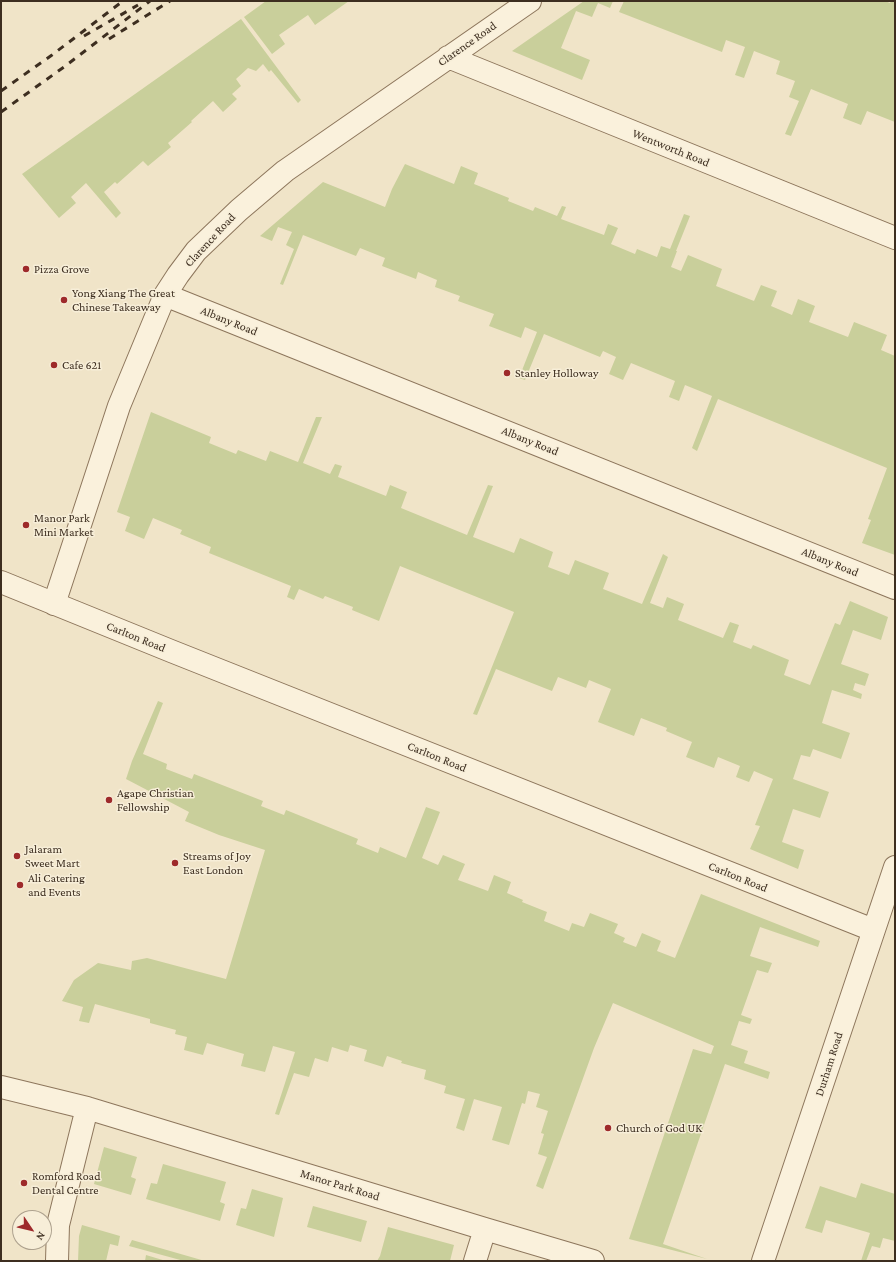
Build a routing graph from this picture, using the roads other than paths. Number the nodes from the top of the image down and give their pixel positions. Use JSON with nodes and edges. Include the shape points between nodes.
{"nodes":[{"id":1,"x":530,"y":1,"type":"edge"},
{"id":2,"x":448,"y":57,"type":"junction"},
{"id":3,"x":895,"y":238,"type":"edge"},
{"id":4,"x":164,"y":295,"type":"junction"},
{"id":5,"x":1,"y":582,"type":"edge"},
{"id":6,"x":895,"y":588,"type":"edge"},
{"id":7,"x":54,"y":604,"type":"junction"},
{"id":8,"x":895,"y":867,"type":"edge"},
{"id":9,"x":873,"y":930,"type":"junction"},
{"id":10,"x":1,"y":1087,"type":"edge"},
{"id":11,"x":87,"y":1108,"type":"junction"},
{"id":12,"x":485,"y":1229,"type":"junction"},
{"id":13,"x":57,"y":1261,"type":"edge"},
{"id":14,"x":475,"y":1261,"type":"edge"},
{"id":15,"x":594,"y":1261,"type":"edge"},
{"id":16,"x":763,"y":1261,"type":"edge"}],
"edges":[{"from":1,"to":2,"type":"street","name":"Clarence Road"},
{"from":2,"to":3,"type":"street","name":"Wentworth Road"},
{"from":2,"to":4,"type":"street","name":"Clarence Road","via":[[285,171],[262,190],[196,251]]},
{"from":4,"to":6,"type":"street","name":"Albany Road"},
{"from":4,"to":7,"type":"street","name":"Clarence Road","via":[[119,406]]},
{"from":5,"to":7,"type":"street","name":"Carlton Road"},
{"from":7,"to":9,"type":"street","name":"Carlton Road"},
{"from":8,"to":9,"type":"street","name":"Durham Road"},
{"from":9,"to":16,"type":"street","name":"Durham Road"},
{"from":10,"to":11,"type":"street","name":"Manor Park Road"},
{"from":11,"to":12,"type":"street","name":"Manor Park Road"},
{"from":11,"to":13,"type":"street","via":[[58,1225]]},
{"from":12,"to":14,"type":"street"},
{"from":12,"to":15,"type":"street","name":"Manor Park Road"}]}
